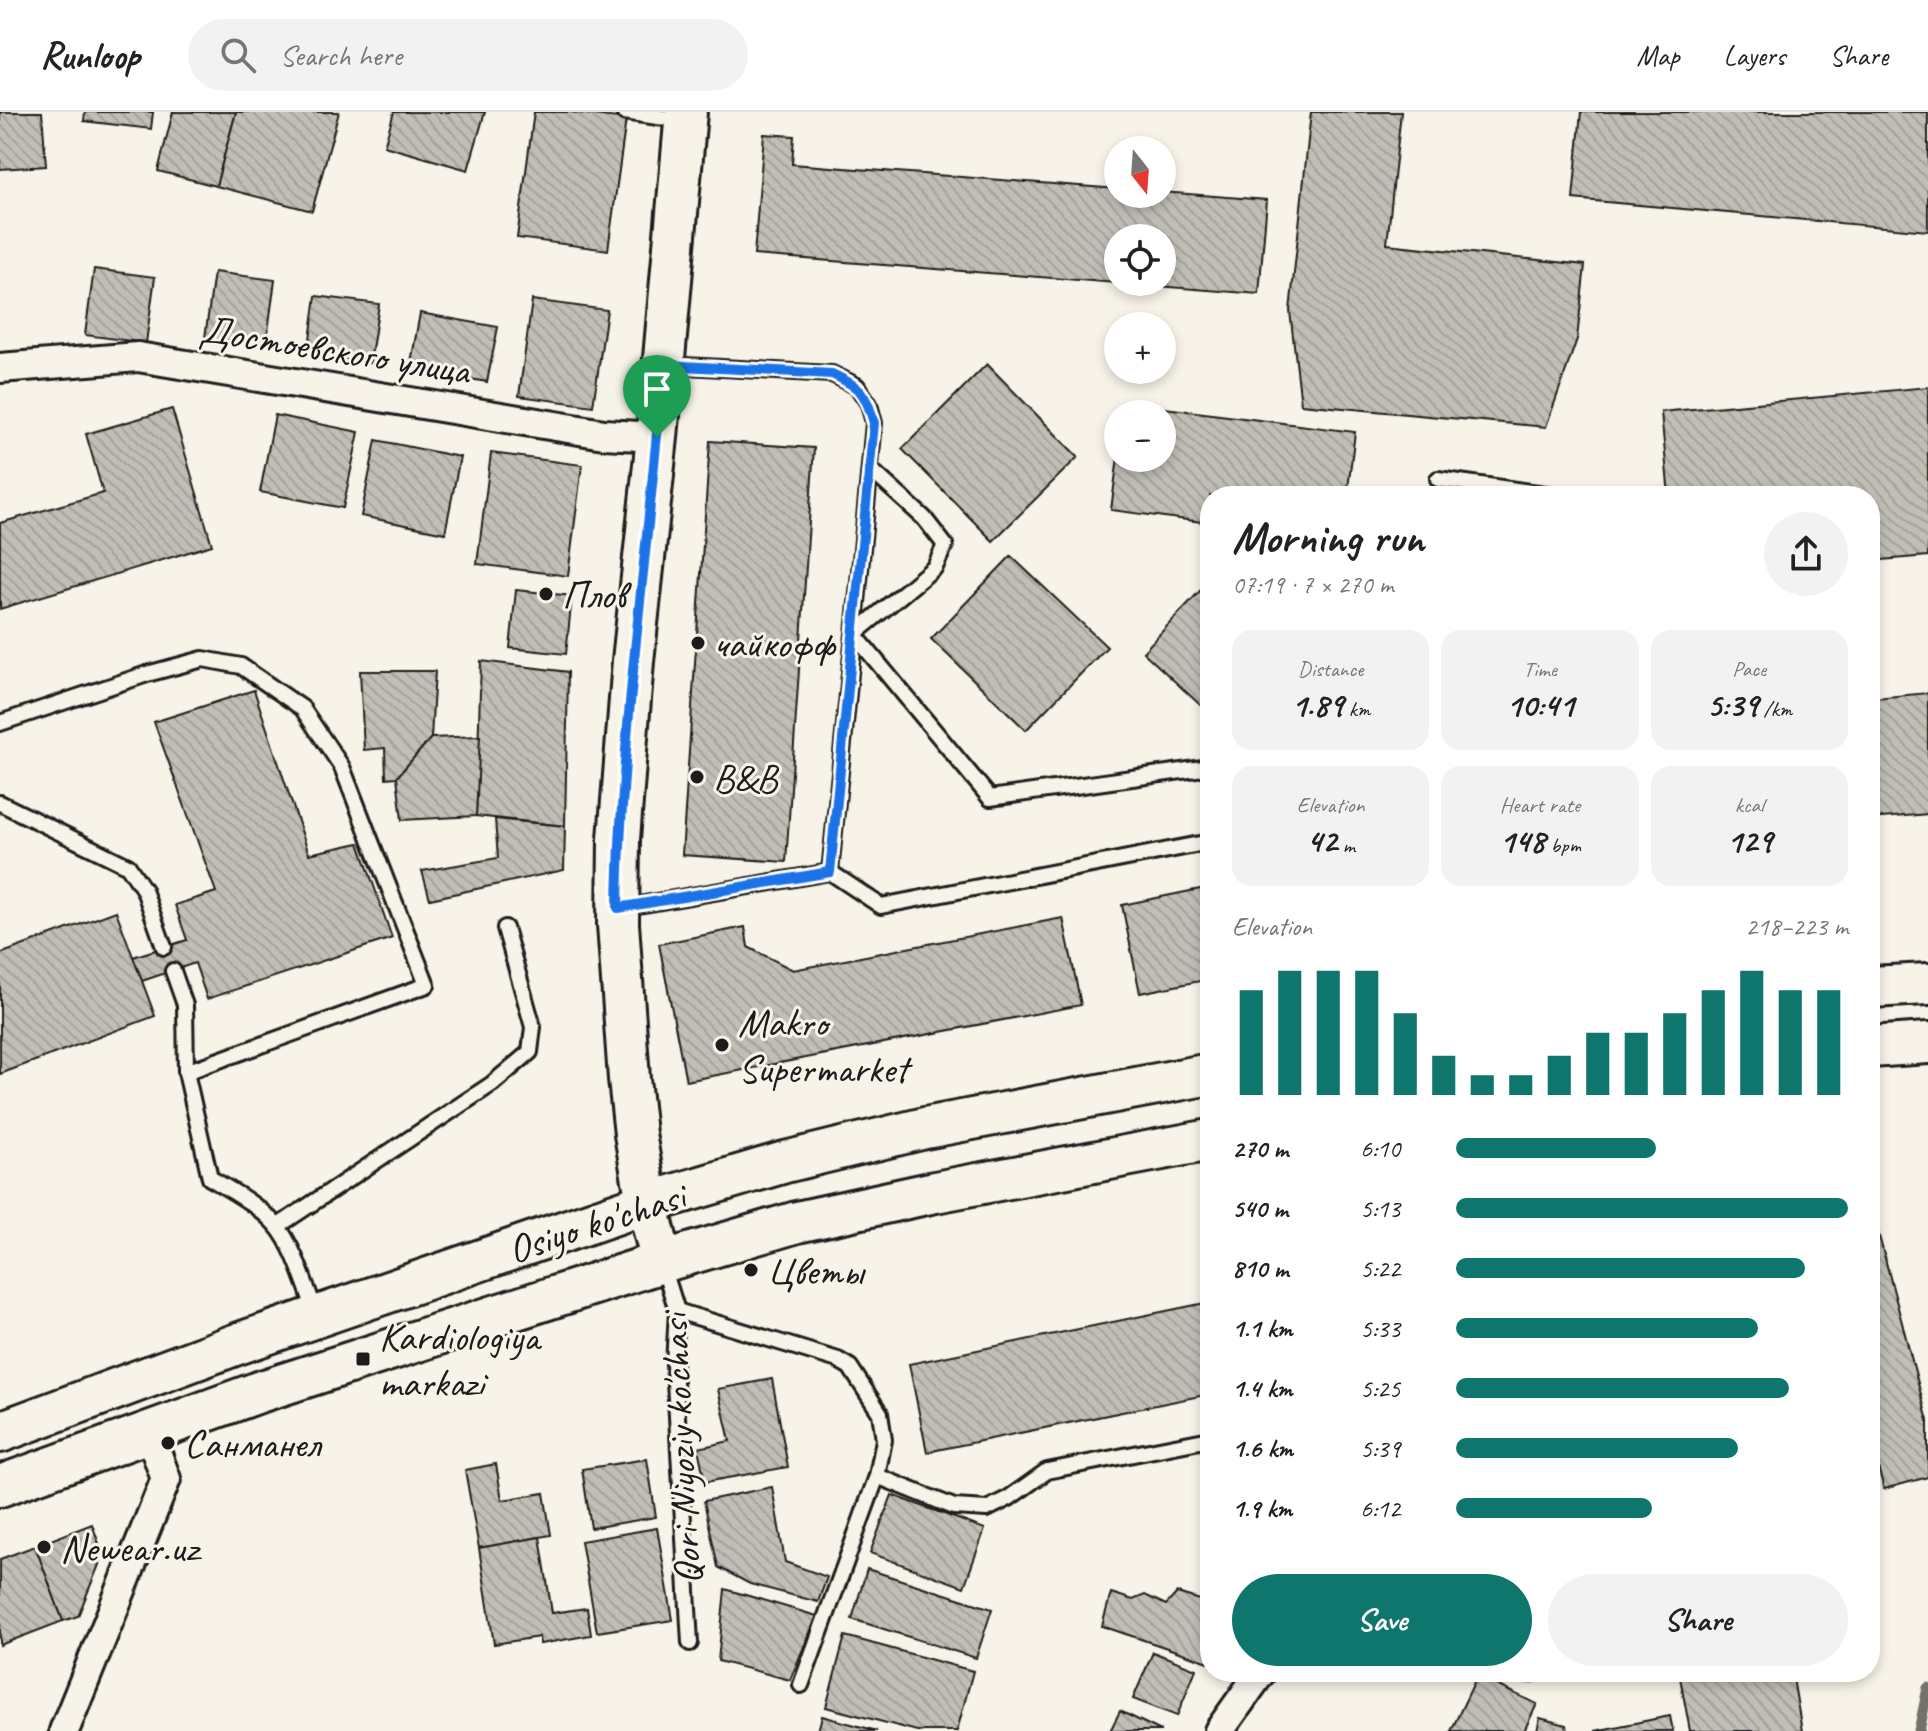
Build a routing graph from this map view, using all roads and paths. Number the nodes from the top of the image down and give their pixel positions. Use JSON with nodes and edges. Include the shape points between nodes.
{"nodes":[{"id":1,"x":624,"y":112,"type":"edge"},
{"id":2,"x":685,"y":116,"type":"edge"},
{"id":3,"x":663,"y":365,"type":"junction"},
{"id":4,"x":0,"y":368,"type":"edge"},
{"id":5,"x":657,"y":437,"type":"junction"},
{"id":6,"x":870,"y":469,"type":"junction"},
{"id":7,"x":1438,"y":479,"type":"dead end"},
{"id":8,"x":1488,"y":486,"type":"edge"},
{"id":9,"x":854,"y":634,"type":"junction"},
{"id":10,"x":0,"y":723,"type":"edge"},
{"id":11,"x":1200,"y":768,"type":"edge"},
{"id":12,"x":0,"y":803,"type":"edge"},
{"id":13,"x":1200,"y":844,"type":"edge"},
{"id":14,"x":830,"y":872,"type":"junction"},
{"id":15,"x":618,"y":908,"type":"junction"},
{"id":16,"x":505,"y":928,"type":"dead end"},
{"id":17,"x":164,"y":947,"type":"dead end"},
{"id":18,"x":173,"y":971,"type":"dead end"},
{"id":19,"x":1928,"y":984,"type":"edge"},
{"id":20,"x":1880,"y":986,"type":"edge"},
{"id":21,"x":1928,"y":1043,"type":"edge"},
{"id":22,"x":1880,"y":1046,"type":"edge"},
{"id":23,"x":186,"y":1072,"type":"junction"},
{"id":24,"x":1200,"y":1076,"type":"edge"},
{"id":25,"x":1200,"y":1142,"type":"edge"},
{"id":26,"x":647,"y":1203,"type":"junction"},
{"id":27,"x":278,"y":1226,"type":"junction"},
{"id":28,"x":662,"y":1262,"type":"junction"},
{"id":29,"x":677,"y":1311,"type":"junction"},
{"id":30,"x":317,"y":1317,"type":"junction"},
{"id":31,"x":335,"y":1367,"type":"junction"},
{"id":32,"x":132,"y":1383,"type":"junction"},
{"id":33,"x":0,"y":1432,"type":"edge"},
{"id":34,"x":149,"y":1432,"type":"junction"},
{"id":35,"x":1200,"y":1441,"type":"edge"},
{"id":36,"x":877,"y":1476,"type":"junction"},
{"id":37,"x":0,"y":1486,"type":"edge"},
{"id":38,"x":690,"y":1643,"type":"dead end"},
{"id":39,"x":1254,"y":1682,"type":"edge"},
{"id":40,"x":801,"y":1685,"type":"dead end"},
{"id":41,"x":64,"y":1731,"type":"edge"},
{"id":42,"x":1219,"y":1731,"type":"edge"}],
"edges":[{"from":1,"to":2,"type":"lane"},
{"from":2,"to":3,"type":"main road","name":"Qori Niyoziy ko'chasi"},
{"from":3,"to":5,"type":"main road","name":"Qori Niyoziy ko'chasi"},
{"from":3,"to":6,"type":"lane","via":[[832,374],[857,386],[874,423]]},
{"from":4,"to":5,"type":"street","name":"Достоевского улица","via":[[138,357],[604,434]]},
{"from":5,"to":15,"type":"main road","name":"Qori Niyoziy ko'chasi","via":[[633,661]]},
{"from":6,"to":9,"type":"lane"},
{"from":6,"to":9,"type":"lane","via":[[924,518],[945,545],[935,567]]},
{"from":7,"to":8,"type":"lane"},
{"from":9,"to":11,"type":"lane","via":[[990,798]]},
{"from":9,"to":14,"type":"lane"},
{"from":10,"to":23,"type":"lane","via":[[203,659],[241,666],[302,708],[342,767],[427,985]]},
{"from":12,"to":17,"type":"lane","via":[[128,866],[144,890]]},
{"from":13,"to":14,"type":"lane","via":[[881,906]]},
{"from":14,"to":15,"type":"lane"},
{"from":15,"to":26,"type":"main road","name":"Qori Niyoziy ko'chasi","via":[[629,1079]]},
{"from":16,"to":27,"type":"lane","via":[[533,1027],[530,1052],[492,1084]]},
{"from":18,"to":23,"type":"lane","via":[[185,1005]]},
{"from":19,"to":20,"type":"main road"},
{"from":21,"to":22,"type":"main road"},
{"from":23,"to":27,"type":"lane","via":[[210,1178]]},
{"from":24,"to":26,"type":"main road","name":"Osiyo ko'chasi","via":[[925,1128]]},
{"from":25,"to":28,"type":"main road","name":"Osiyo ko'chasi","via":[[797,1222]]},
{"from":26,"to":28,"type":"main road","name":"Qori Niyoziy ko'chasi"},
{"from":26,"to":30,"type":"main road","name":"Osiyo ko'chasi"},
{"from":27,"to":30,"type":"lane"},
{"from":28,"to":29,"type":"lane","name":"Qori Niyoziy ko'chasi"},
{"from":28,"to":31,"type":"main road","name":"Osiyo ko'chasi"},
{"from":29,"to":36,"type":"lane","via":[[850,1367],[880,1413],[884,1440]]},
{"from":29,"to":38,"type":"lane","name":"Qori Niyoziy ko'chasi","via":[[674,1364]]},
{"from":30,"to":31,"type":"main road"},
{"from":30,"to":32,"type":"main road","name":"Osiyo ko'chasi"},
{"from":31,"to":34,"type":"main road","name":"Osiyo ko'chasi"},
{"from":32,"to":33,"type":"main road","name":"Osiyo ko'chasi"},
{"from":32,"to":34,"type":"main road"},
{"from":34,"to":37,"type":"main road","name":"Osiyo ko'chasi"},
{"from":34,"to":41,"type":"street","via":[[166,1479]]},
{"from":35,"to":36,"type":"lane","via":[[1047,1471],[987,1509],[954,1507]]},
{"from":36,"to":40,"type":"lane"},
{"from":39,"to":42,"type":"street"}]}
